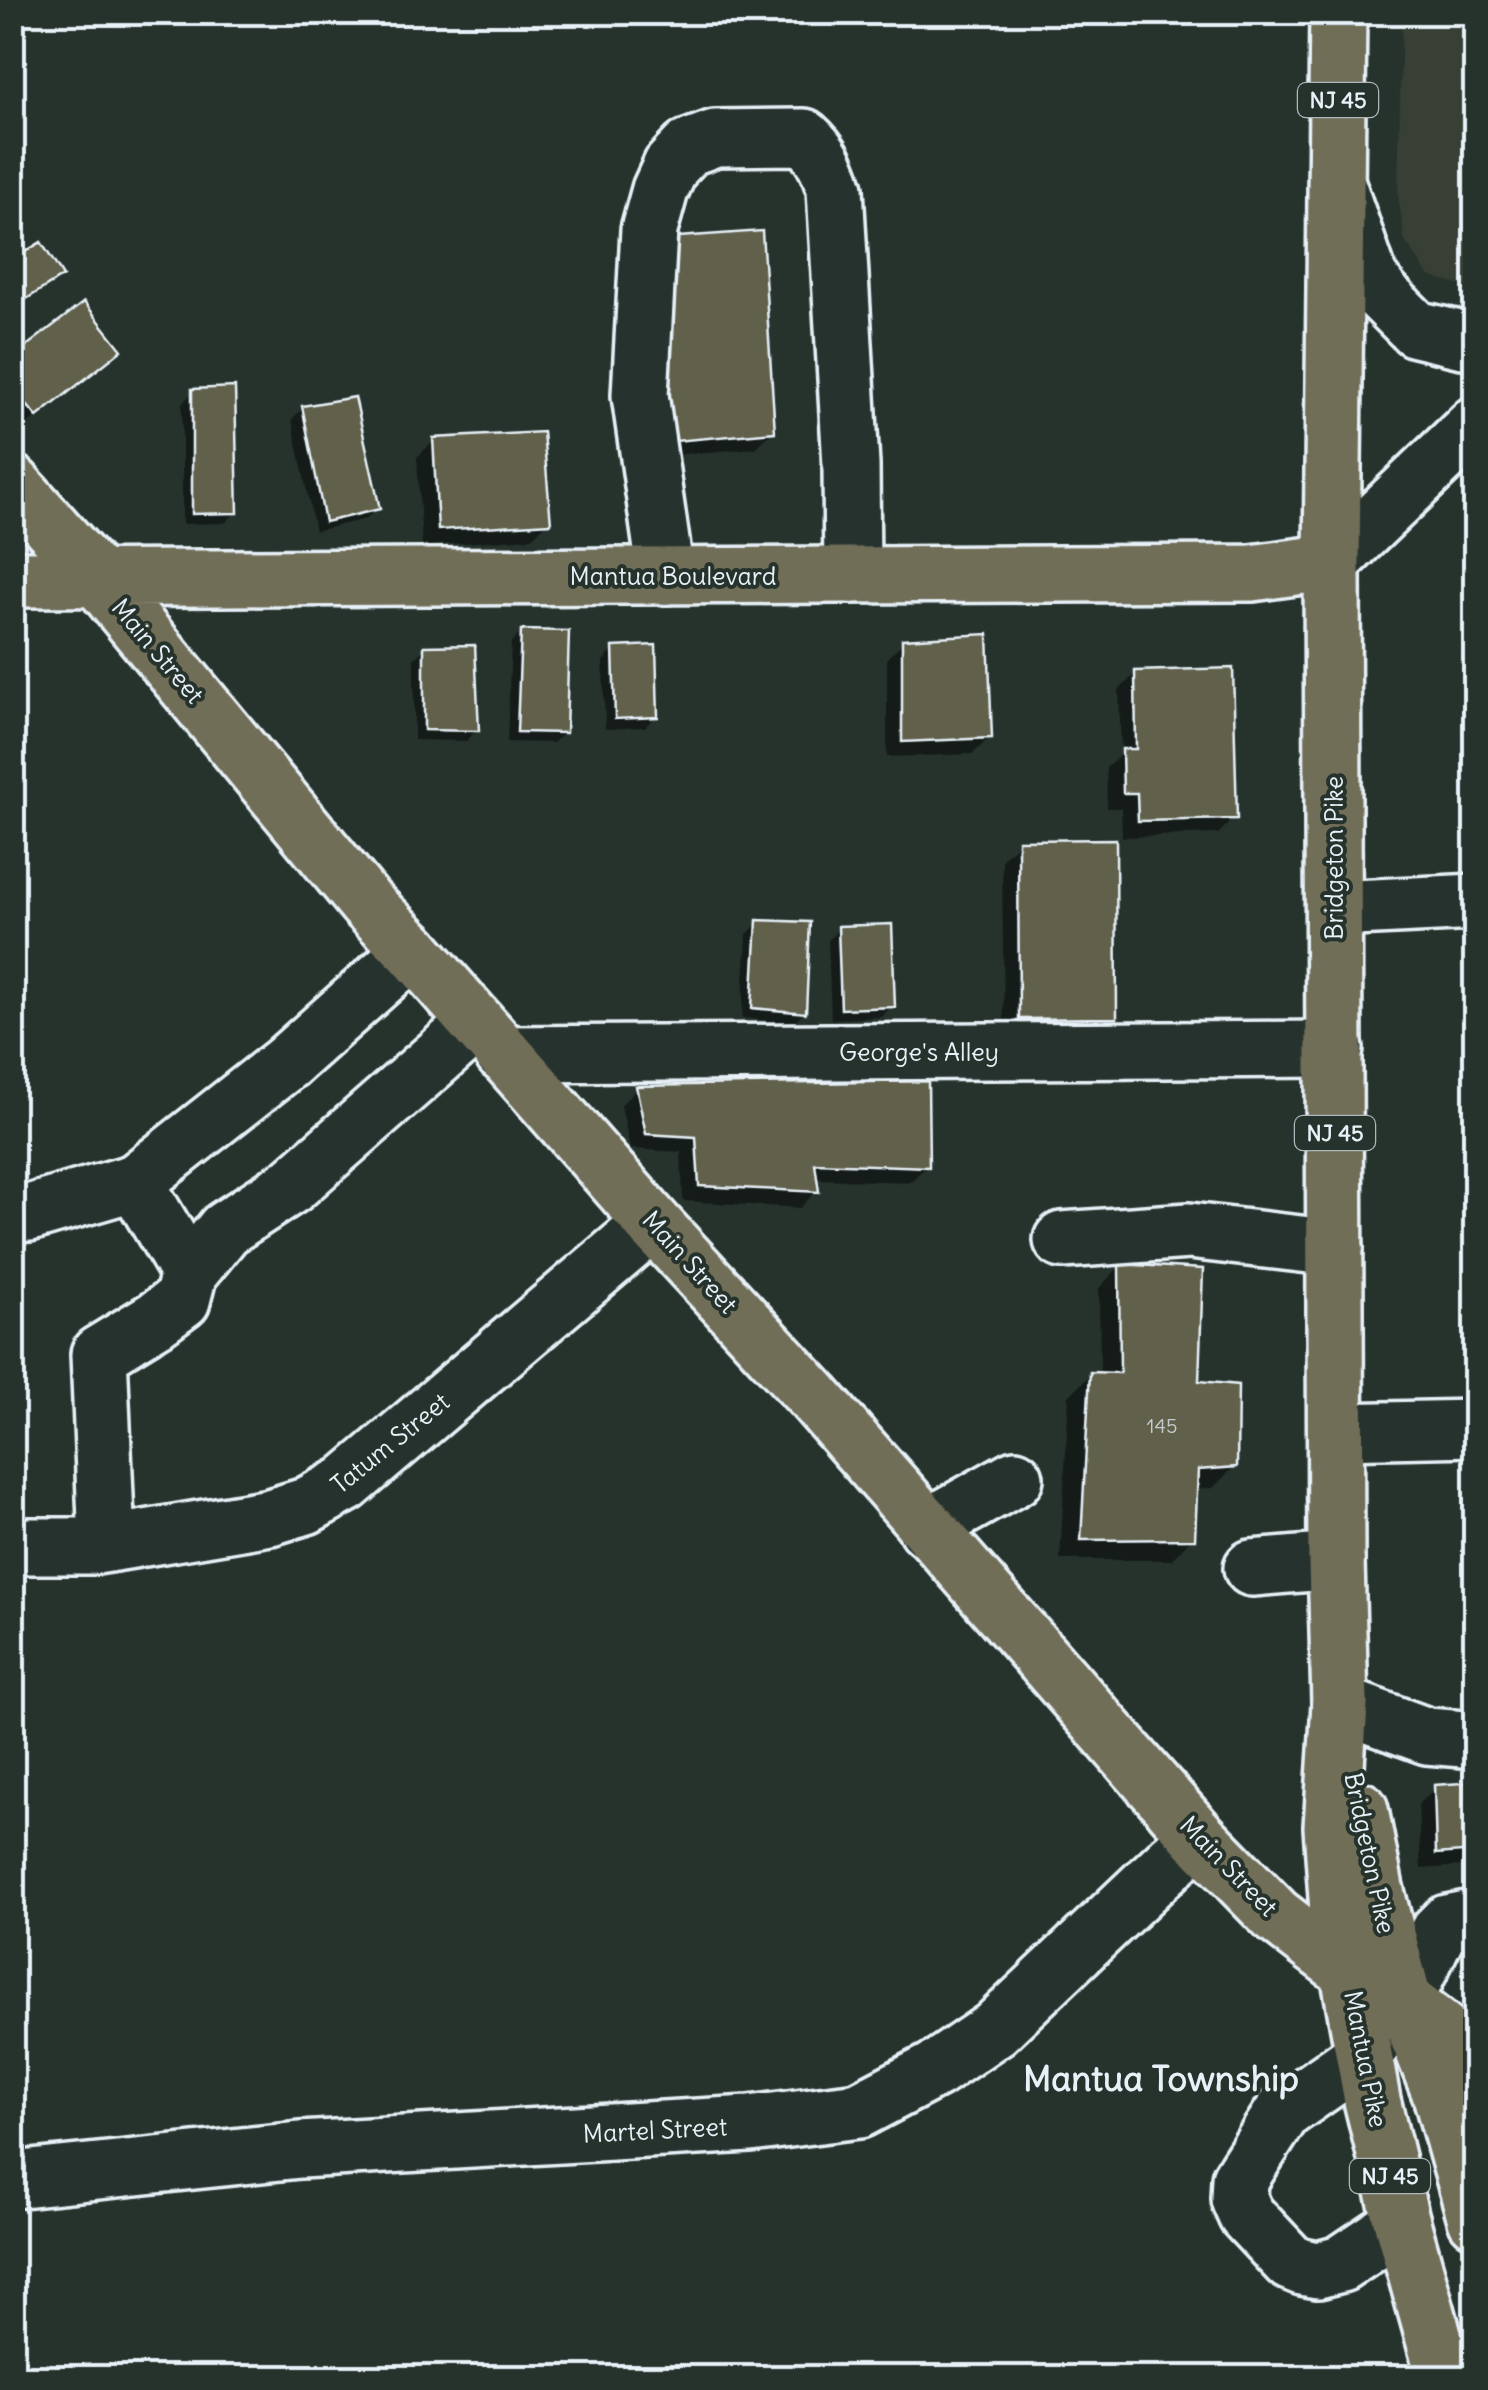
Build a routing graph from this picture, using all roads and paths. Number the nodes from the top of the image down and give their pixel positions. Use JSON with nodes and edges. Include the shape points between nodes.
{"nodes":[{"id":1,"x":1338,"y":12,"type":"edge"},
{"id":2,"x":1338,"y":187,"type":"junction"},
{"id":3,"x":1476,"y":338,"type":"edge"},
{"id":4,"x":1476,"y":424,"type":"edge"},
{"id":5,"x":12,"y":483,"type":"edge"},
{"id":6,"x":1332,"y":562,"type":"junction"},
{"id":7,"x":852,"y":575,"type":"junction"},
{"id":8,"x":666,"y":576,"type":"junction"},
{"id":9,"x":12,"y":579,"type":"edge"},
{"id":10,"x":98,"y":579,"type":"junction"},
{"id":11,"x":1476,"y":902,"type":"edge"},
{"id":12,"x":1334,"y":908,"type":"junction"},
{"id":13,"x":413,"y":950,"type":"junction"},
{"id":14,"x":490,"y":1039,"type":"junction"},
{"id":15,"x":1334,"y":1049,"type":"junction"},
{"id":16,"x":135,"y":1182,"type":"junction"},
{"id":17,"x":12,"y":1214,"type":"edge"},
{"id":18,"x":653,"y":1223,"type":"junction"},
{"id":19,"x":1062,"y":1240,"type":"dead end"},
{"id":20,"x":1335,"y":1248,"type":"junction"},
{"id":21,"x":188,"y":1272,"type":"junction"},
{"id":22,"x":1476,"y":1428,"type":"edge"},
{"id":23,"x":1336,"y":1431,"type":"junction"},
{"id":24,"x":1014,"y":1478,"type":"dead end"},
{"id":25,"x":926,"y":1528,"type":"junction"},
{"id":26,"x":107,"y":1544,"type":"junction"},
{"id":27,"x":12,"y":1546,"type":"edge"},
{"id":28,"x":1336,"y":1561,"type":"junction"},
{"id":29,"x":1252,"y":1568,"type":"dead end"},
{"id":30,"x":1340,"y":1704,"type":"junction"},
{"id":31,"x":1476,"y":1740,"type":"edge"},
{"id":32,"x":1198,"y":1836,"type":"junction"},
{"id":33,"x":1476,"y":1917,"type":"edge"},
{"id":34,"x":1348,"y":1972,"type":"junction"},
{"id":35,"x":1404,"y":2001,"type":"junction"},
{"id":36,"x":1364,"y":2055,"type":"junction"},
{"id":37,"x":1476,"y":2057,"type":"edge"},
{"id":38,"x":12,"y":2180,"type":"edge"},
{"id":39,"x":1473,"y":2195,"type":"edge"},
{"id":40,"x":1402,"y":2223,"type":"junction"},
{"id":41,"x":1445,"y":2378,"type":"edge"}],
"edges":[{"from":1,"to":2,"type":"main road","name":"Bridgeton Pike","number":"NJ 45"},
{"from":2,"to":3,"type":"street","via":[[1382,296],[1416,329]]},
{"from":2,"to":6,"type":"main road","name":"Bridgeton Pike","number":"NJ 45"},
{"from":4,"to":6,"type":"street"},
{"from":5,"to":10,"type":"main road","name":"Main Street"},
{"from":6,"to":7,"type":"main road","name":"Mantua Boulevard","via":[[1252,573]]},
{"from":6,"to":12,"type":"main road","name":"Bridgeton Pike","number":"NJ 45"},
{"from":7,"to":8,"type":"main road","name":"Mantua Boulevard"},
{"from":7,"to":8,"type":"street","via":[[835,190],[827,164],[804,137],[715,138],[688,148],[660,190],[649,230],[640,395]]},
{"from":8,"to":10,"type":"main road","name":"Mantua Boulevard"},
{"from":9,"to":10,"type":"main road","name":"Mantua Boulevard"},
{"from":10,"to":13,"type":"main road","name":"Main Street","via":[[366,903]]},
{"from":11,"to":12,"type":"street"},
{"from":12,"to":15,"type":"main road","name":"Bridgeton Pike","number":"NJ 45"},
{"from":13,"to":14,"type":"main road","name":"Main Street"},
{"from":13,"to":16,"type":"street","via":[[286,1064]]},
{"from":14,"to":15,"type":"street","name":"George's Alley"},
{"from":14,"to":18,"type":"main road","name":"Main Street"},
{"from":14,"to":21,"type":"street","via":[[224,1229]]},
{"from":15,"to":20,"type":"main road","name":"Bridgeton Pike","number":"NJ 45"},
{"from":16,"to":17,"type":"street"},
{"from":16,"to":21,"type":"street"},
{"from":18,"to":25,"type":"main road","name":"Main Street"},
{"from":18,"to":26,"type":"street","name":"Tatum Street","via":[[346,1484],[270,1517]]},
{"from":19,"to":20,"type":"street","via":[[1189,1231]]},
{"from":20,"to":23,"type":"main road","name":"Bridgeton Pike","number":"NJ 45"},
{"from":21,"to":26,"type":"street","via":[[182,1300],[99,1354]]},
{"from":22,"to":23,"type":"street"},
{"from":23,"to":28,"type":"main road","name":"Bridgeton Pike","number":"NJ 45"},
{"from":24,"to":25,"type":"street"},
{"from":25,"to":32,"type":"main road","name":"Main Street"},
{"from":26,"to":27,"type":"street","name":"Tatum Street"},
{"from":28,"to":29,"type":"street"},
{"from":28,"to":30,"type":"main road","name":"Bridgeton Pike","number":"NJ 45"},
{"from":30,"to":31,"type":"street","via":[[1427,1736]]},
{"from":30,"to":34,"type":"main road","name":"Bridgeton Pike","number":"NJ 45","via":[[1332,1826]]},
{"from":30,"to":35,"type":"main road","name":"Bridgeton Pike","number":"NJ 45"},
{"from":32,"to":34,"type":"main road","name":"Main Street","via":[[1275,1915]]},
{"from":32,"to":38,"type":"street","name":"Martel Street","via":[[995,2029],[936,2070],[858,2110],[750,2124],[300,2150]]},
{"from":33,"to":35,"type":"street","via":[[1447,1923],[1438,1932]]},
{"from":34,"to":35,"type":"main road","name":"Main Street"},
{"from":34,"to":36,"type":"main road","name":"Mantua Pike","number":"NJ 45"},
{"from":35,"to":36,"type":"street"},
{"from":35,"to":37,"type":"main road","name":"Main Street"},
{"from":35,"to":39,"type":"main road","name":"Mantua Pike","number":"NJ 45"},
{"from":36,"to":40,"type":"main road","name":"Mantua Pike","number":"NJ 45"},
{"from":36,"to":40,"type":"street","via":[[1283,2112],[1240,2179],[1239,2199],[1290,2262],[1318,2270],[1342,2264]]},
{"from":39,"to":40,"type":"main road"},
{"from":40,"to":41,"type":"main road","name":"Mantua Pike","number":"NJ 45"}]}
